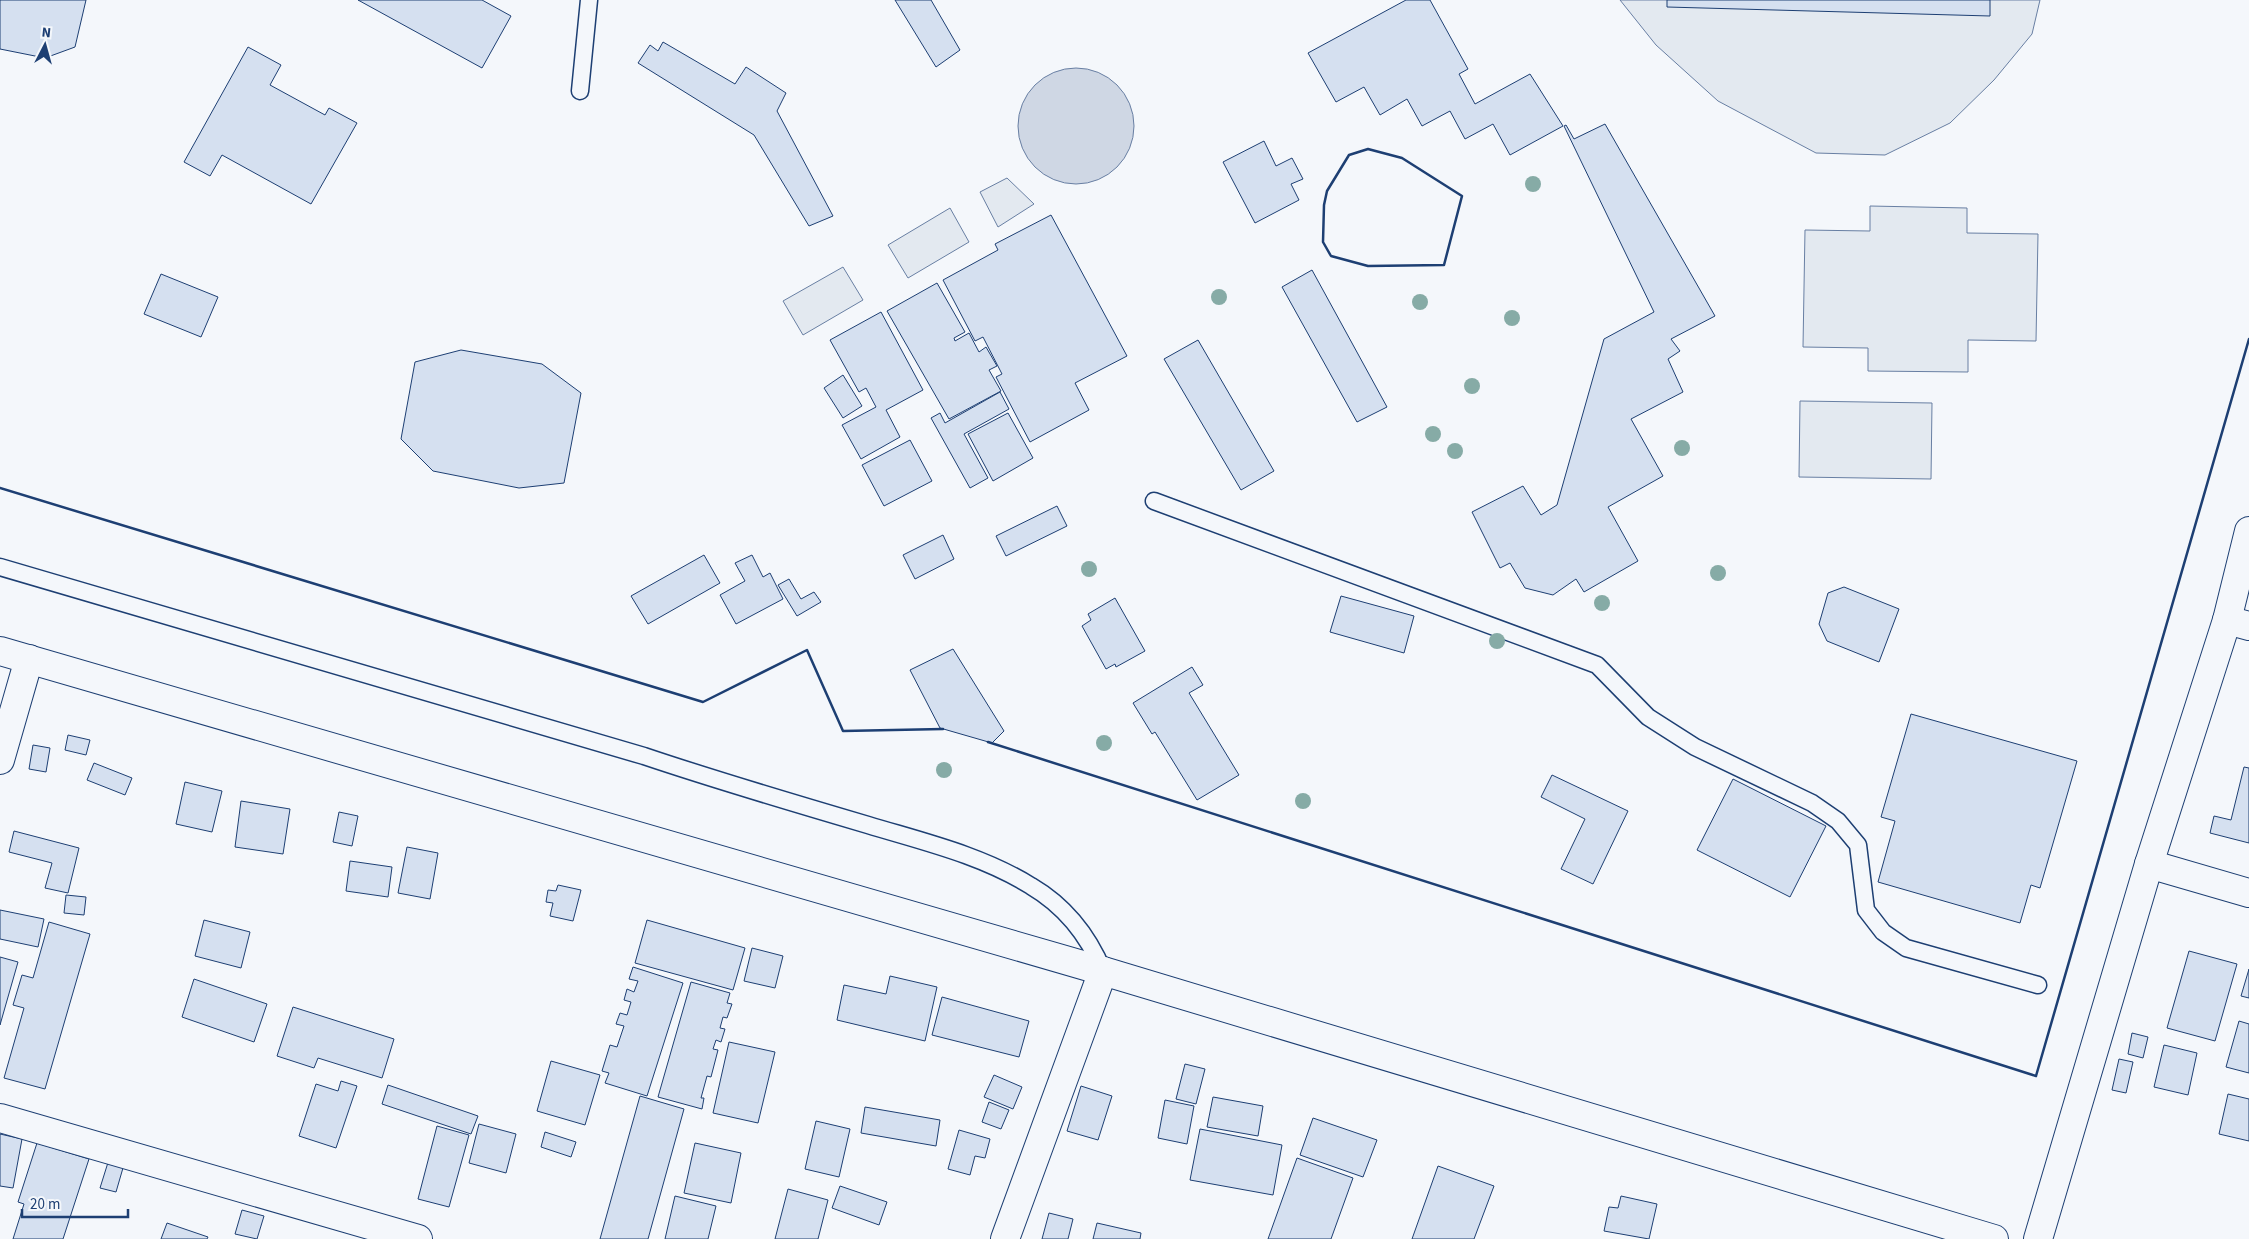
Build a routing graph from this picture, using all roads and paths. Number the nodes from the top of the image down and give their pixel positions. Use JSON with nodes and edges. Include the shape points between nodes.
{"nodes":[{"id":1,"x":589,"y":0,"type":"edge"},
{"id":2,"x":580,"y":91,"type":"dead end"},
{"id":3,"x":1154,"y":501,"type":"dead end"},
{"id":4,"x":2249,"y":531,"type":"edge"},
{"id":5,"x":0,"y":567,"type":"edge"},
{"id":6,"x":2238,"y":623,"type":"edge"},
{"id":7,"x":0,"y":651,"type":"edge"},
{"id":8,"x":29,"y":659,"type":"junction"},
{"id":9,"x":0,"y":760,"type":"edge"},
{"id":10,"x":2149,"y":864,"type":"junction"},
{"id":11,"x":2249,"y":893,"type":"edge"},
{"id":12,"x":1103,"y":971,"type":"junction"},
{"id":13,"x":2038,"y":985,"type":"dead end"},
{"id":14,"x":0,"y":1118,"type":"edge"},
{"id":15,"x":418,"y":1239,"type":"edge"},
{"id":16,"x":1005,"y":1239,"type":"edge"},
{"id":17,"x":1994,"y":1239,"type":"edge"},
{"id":18,"x":2038,"y":1239,"type":"edge"}],
"edges":[{"from":1,"to":2,"type":"lane"},
{"from":3,"to":13,"type":"lane","via":[[1597,665],[1648,717],[1695,747],[1812,803],[1838,821],[1858,845],[1866,910],[1883,932],[1906,948]]},
{"from":4,"to":6,"type":"street"},
{"from":5,"to":12,"type":"lane","via":[[976,857],[1032,886],[1073,919],[1093,947]]},
{"from":6,"to":10,"type":"street"},
{"from":7,"to":8,"type":"street"},
{"from":8,"to":9,"type":"street"},
{"from":8,"to":12,"type":"street"},
{"from":10,"to":11,"type":"street"},
{"from":10,"to":18,"type":"street"},
{"from":12,"to":16,"type":"street"},
{"from":12,"to":17,"type":"street"},
{"from":14,"to":15,"type":"street"}]}
